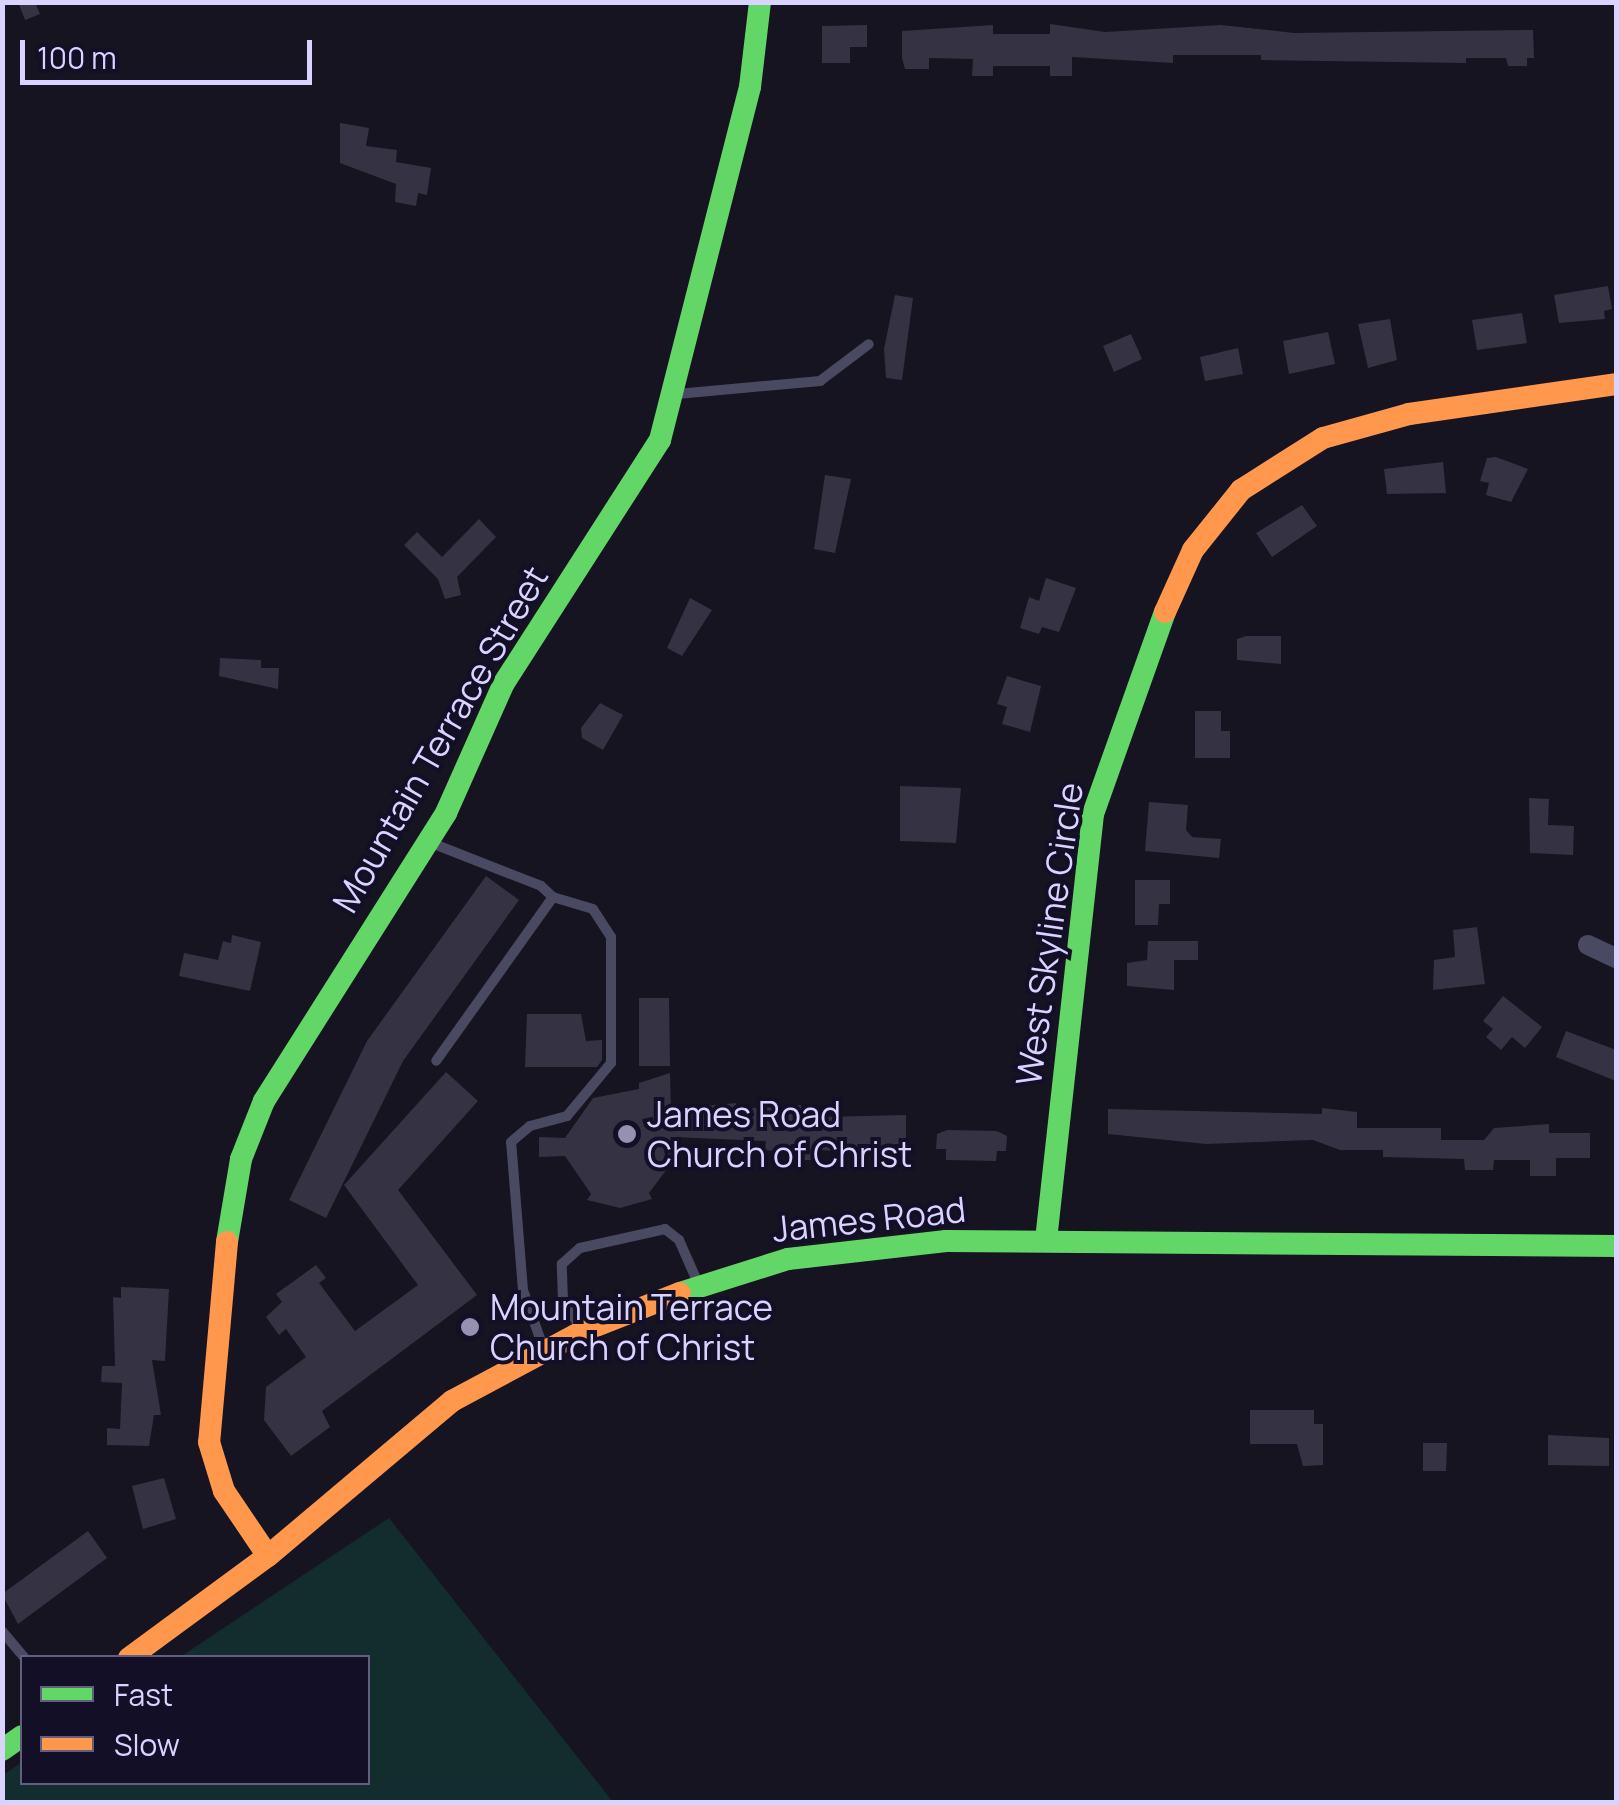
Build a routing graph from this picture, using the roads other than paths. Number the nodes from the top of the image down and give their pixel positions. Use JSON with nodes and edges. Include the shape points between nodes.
{"nodes":[{"id":1,"x":760,"y":2,"type":"edge"},
{"id":2,"x":870,"y":344,"type":"dead end"},
{"id":3,"x":1616,"y":384,"type":"edge"},
{"id":4,"x":671,"y":394,"type":"junction"},
{"id":5,"x":428,"y":842,"type":"junction"},
{"id":6,"x":553,"y":897,"type":"junction"},
{"id":7,"x":1588,"y":945,"type":"dead end"},
{"id":8,"x":1616,"y":958,"type":"edge"},
{"id":9,"x":436,"y":1061,"type":"dead end"},
{"id":10,"x":1046,"y":1240,"type":"junction"},
{"id":11,"x":1616,"y":1246,"type":"edge"},
{"id":12,"x":699,"y":1285,"type":"junction"},
{"id":13,"x":583,"y":1331,"type":"junction"},
{"id":14,"x":544,"y":1351,"type":"junction"},
{"id":15,"x":268,"y":1556,"type":"junction"},
{"id":16,"x":2,"y":1631,"type":"edge"},
{"id":17,"x":22,"y":1655,"type":"edge"},
{"id":18,"x":133,"y":1655,"type":"edge"}],
"edges":[{"from":1,"to":4,"type":"street","name":"Mountain Terrace Street","via":[[750,87]]},
{"from":2,"to":4,"type":"lane","via":[[820,380]]},
{"from":3,"to":10,"type":"street","name":"West Skyline Circle","via":[[1409,414],[1324,438],[1241,490],[1192,550],[1094,814]]},
{"from":4,"to":5,"type":"street","name":"Mountain Terrace Street","via":[[660,440],[504,682]]},
{"from":5,"to":6,"type":"lane","via":[[542,886]]},
{"from":5,"to":15,"type":"street","name":"Mountain Terrace Street","via":[[264,1102],[241,1159],[229,1218],[209,1442],[224,1492]]},
{"from":6,"to":9,"type":"lane"},
{"from":6,"to":14,"type":"lane","via":[[593,909],[611,937],[610,1063],[567,1116],[530,1126],[511,1142],[522,1290]]},
{"from":7,"to":8,"type":"street"},
{"from":10,"to":11,"type":"street","name":"James Road"},
{"from":10,"to":12,"type":"street","name":"James Road","via":[[840,1250]]},
{"from":12,"to":13,"type":"street","name":"James Road"},
{"from":12,"to":13,"type":"lane","via":[[679,1240],[665,1229],[580,1248],[562,1264],[563,1301]]},
{"from":13,"to":14,"type":"street","name":"James Road"},
{"from":14,"to":15,"type":"street","name":"James Road","via":[[452,1401]]},
{"from":15,"to":18,"type":"street","name":"James Road"},
{"from":16,"to":17,"type":"lane"}]}
